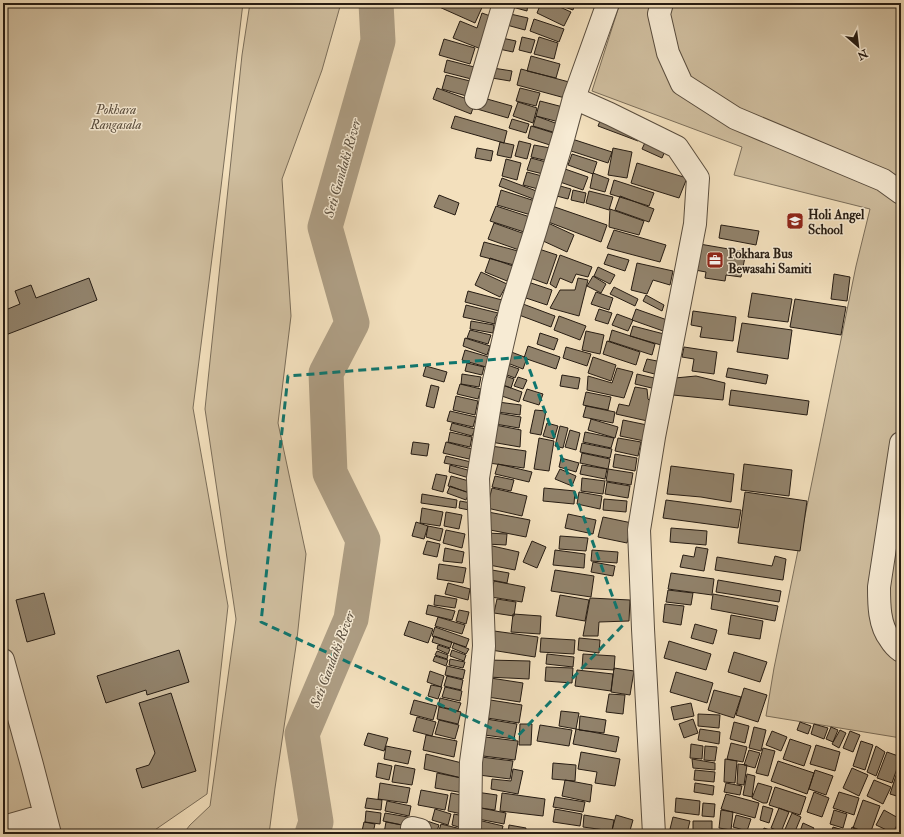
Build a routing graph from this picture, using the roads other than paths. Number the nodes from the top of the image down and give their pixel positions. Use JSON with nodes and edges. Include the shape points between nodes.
{"nodes":[{"id":1,"x":504,"y":3,"type":"edge"},
{"id":2,"x":608,"y":3,"type":"edge"},
{"id":3,"x":662,"y":3,"type":"edge"},
{"id":4,"x":476,"y":98,"type":"dead end"},
{"id":5,"x":574,"y":98,"type":"junction"},
{"id":6,"x":901,"y":193,"type":"edge"},
{"id":7,"x":901,"y":443,"type":"edge"},
{"id":8,"x":901,"y":651,"type":"edge"},
{"id":9,"x":3,"y":660,"type":"edge"},
{"id":10,"x":48,"y":825,"type":"edge"},
{"id":11,"x":3,"y":827,"type":"edge"},
{"id":12,"x":470,"y":834,"type":"edge"},
{"id":13,"x":654,"y":834,"type":"edge"}],
"edges":[{"from":1,"to":4,"type":"street"},
{"from":2,"to":5,"type":"street"},
{"from":3,"to":6,"type":"street","via":[[659,14],[668,53],[682,84],[735,118],[883,180]]},
{"from":5,"to":12,"type":"street","via":[[511,307],[478,478],[484,646],[471,762]]},
{"from":5,"to":13,"type":"street","via":[[677,147],[698,178],[696,224],[654,437],[639,530]]},
{"from":7,"to":8,"type":"street","via":[[879,587],[879,607],[884,626],[890,639]]},
{"from":9,"to":10,"type":"street"},
{"from":10,"to":11,"type":"street"}]}
